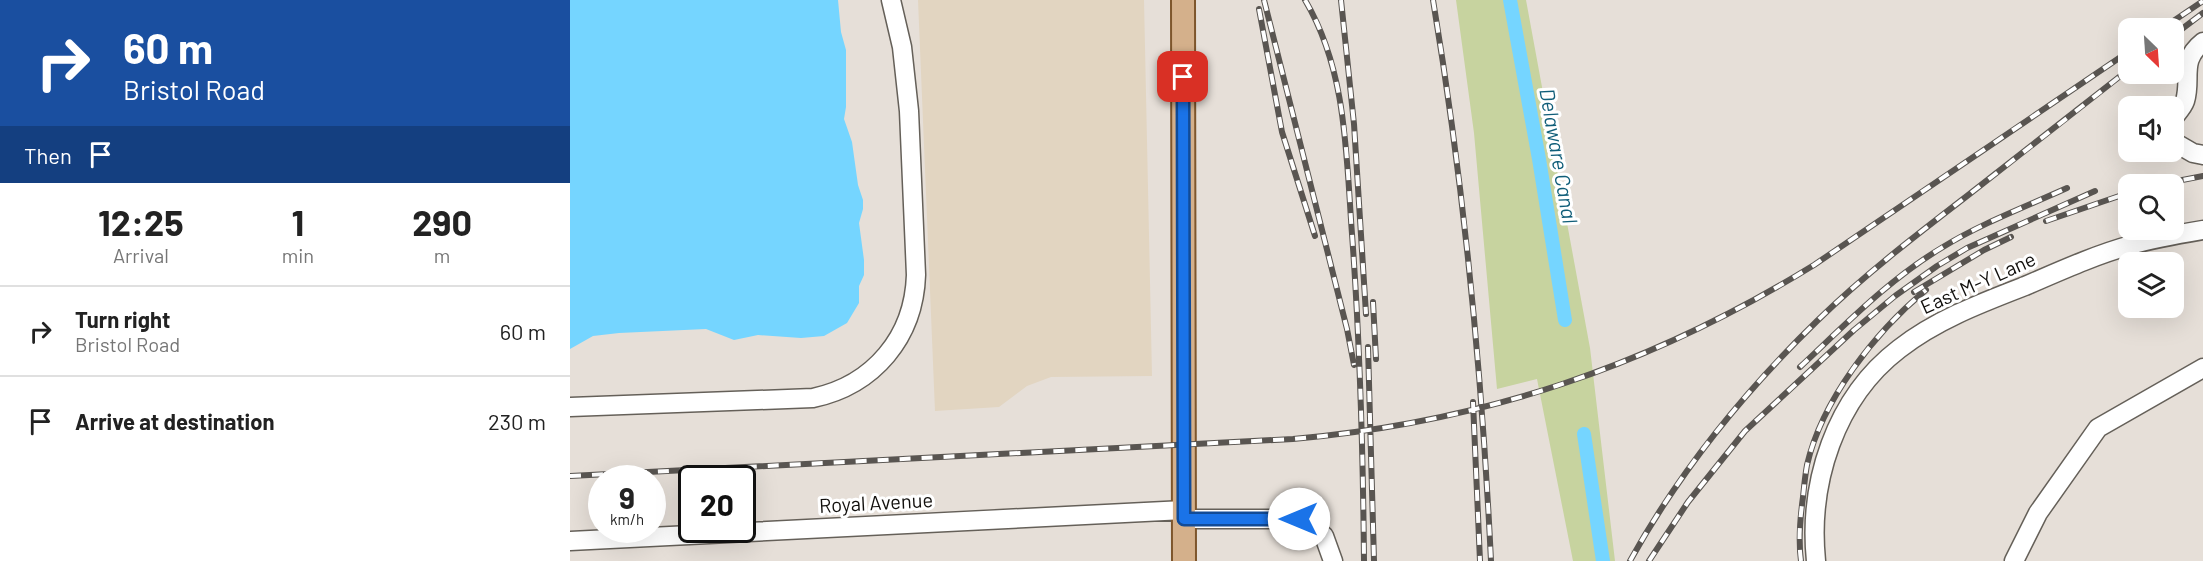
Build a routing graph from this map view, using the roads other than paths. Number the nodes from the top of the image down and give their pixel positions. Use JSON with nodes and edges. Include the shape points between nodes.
{"nodes":[{"id":1,"x":891,"y":0,"type":"edge"},
{"id":2,"x":1183,"y":0,"type":"edge"},
{"id":3,"x":2203,"y":42,"type":"edge"},
{"id":4,"x":2195,"y":87,"type":"edge"},
{"id":5,"x":2184,"y":103,"type":"edge"},
{"id":6,"x":2184,"y":148,"type":"edge"},
{"id":7,"x":2203,"y":155,"type":"edge"},
{"id":8,"x":2203,"y":230,"type":"edge"},
{"id":9,"x":2203,"y":368,"type":"edge"},
{"id":10,"x":570,"y":407,"type":"edge"},
{"id":11,"x":1184,"y":515,"type":"junction"},
{"id":12,"x":570,"y":541,"type":"edge"},
{"id":13,"x":1184,"y":561,"type":"edge"},
{"id":14,"x":1333,"y":561,"type":"edge"},
{"id":15,"x":1816,"y":561,"type":"edge"},
{"id":16,"x":2014,"y":561,"type":"edge"}],
"edges":[{"from":1,"to":10,"type":"street","via":[[902,47],[909,111],[916,275],[907,324],[887,355],[854,383],[813,398]]},
{"from":2,"to":11,"type":"main road"},
{"from":3,"to":4,"type":"street","via":[[2189,60]]},
{"from":4,"to":5,"type":"street"},
{"from":6,"to":7,"type":"street"},
{"from":8,"to":15,"type":"street","name":"East M-Y Lane","via":[[2132,245],[2066,268],[1944,320],[1887,359],[1853,399],[1830,445],[1814,513]]},
{"from":9,"to":16,"type":"street","via":[[2098,428],[2038,513]]},
{"from":11,"to":12,"type":"street","name":"Royal Avenue"},
{"from":11,"to":13,"type":"main road"},
{"from":11,"to":14,"type":"street","name":"Royal Avenue","via":[[1299,519],[1324,536]]}]}
